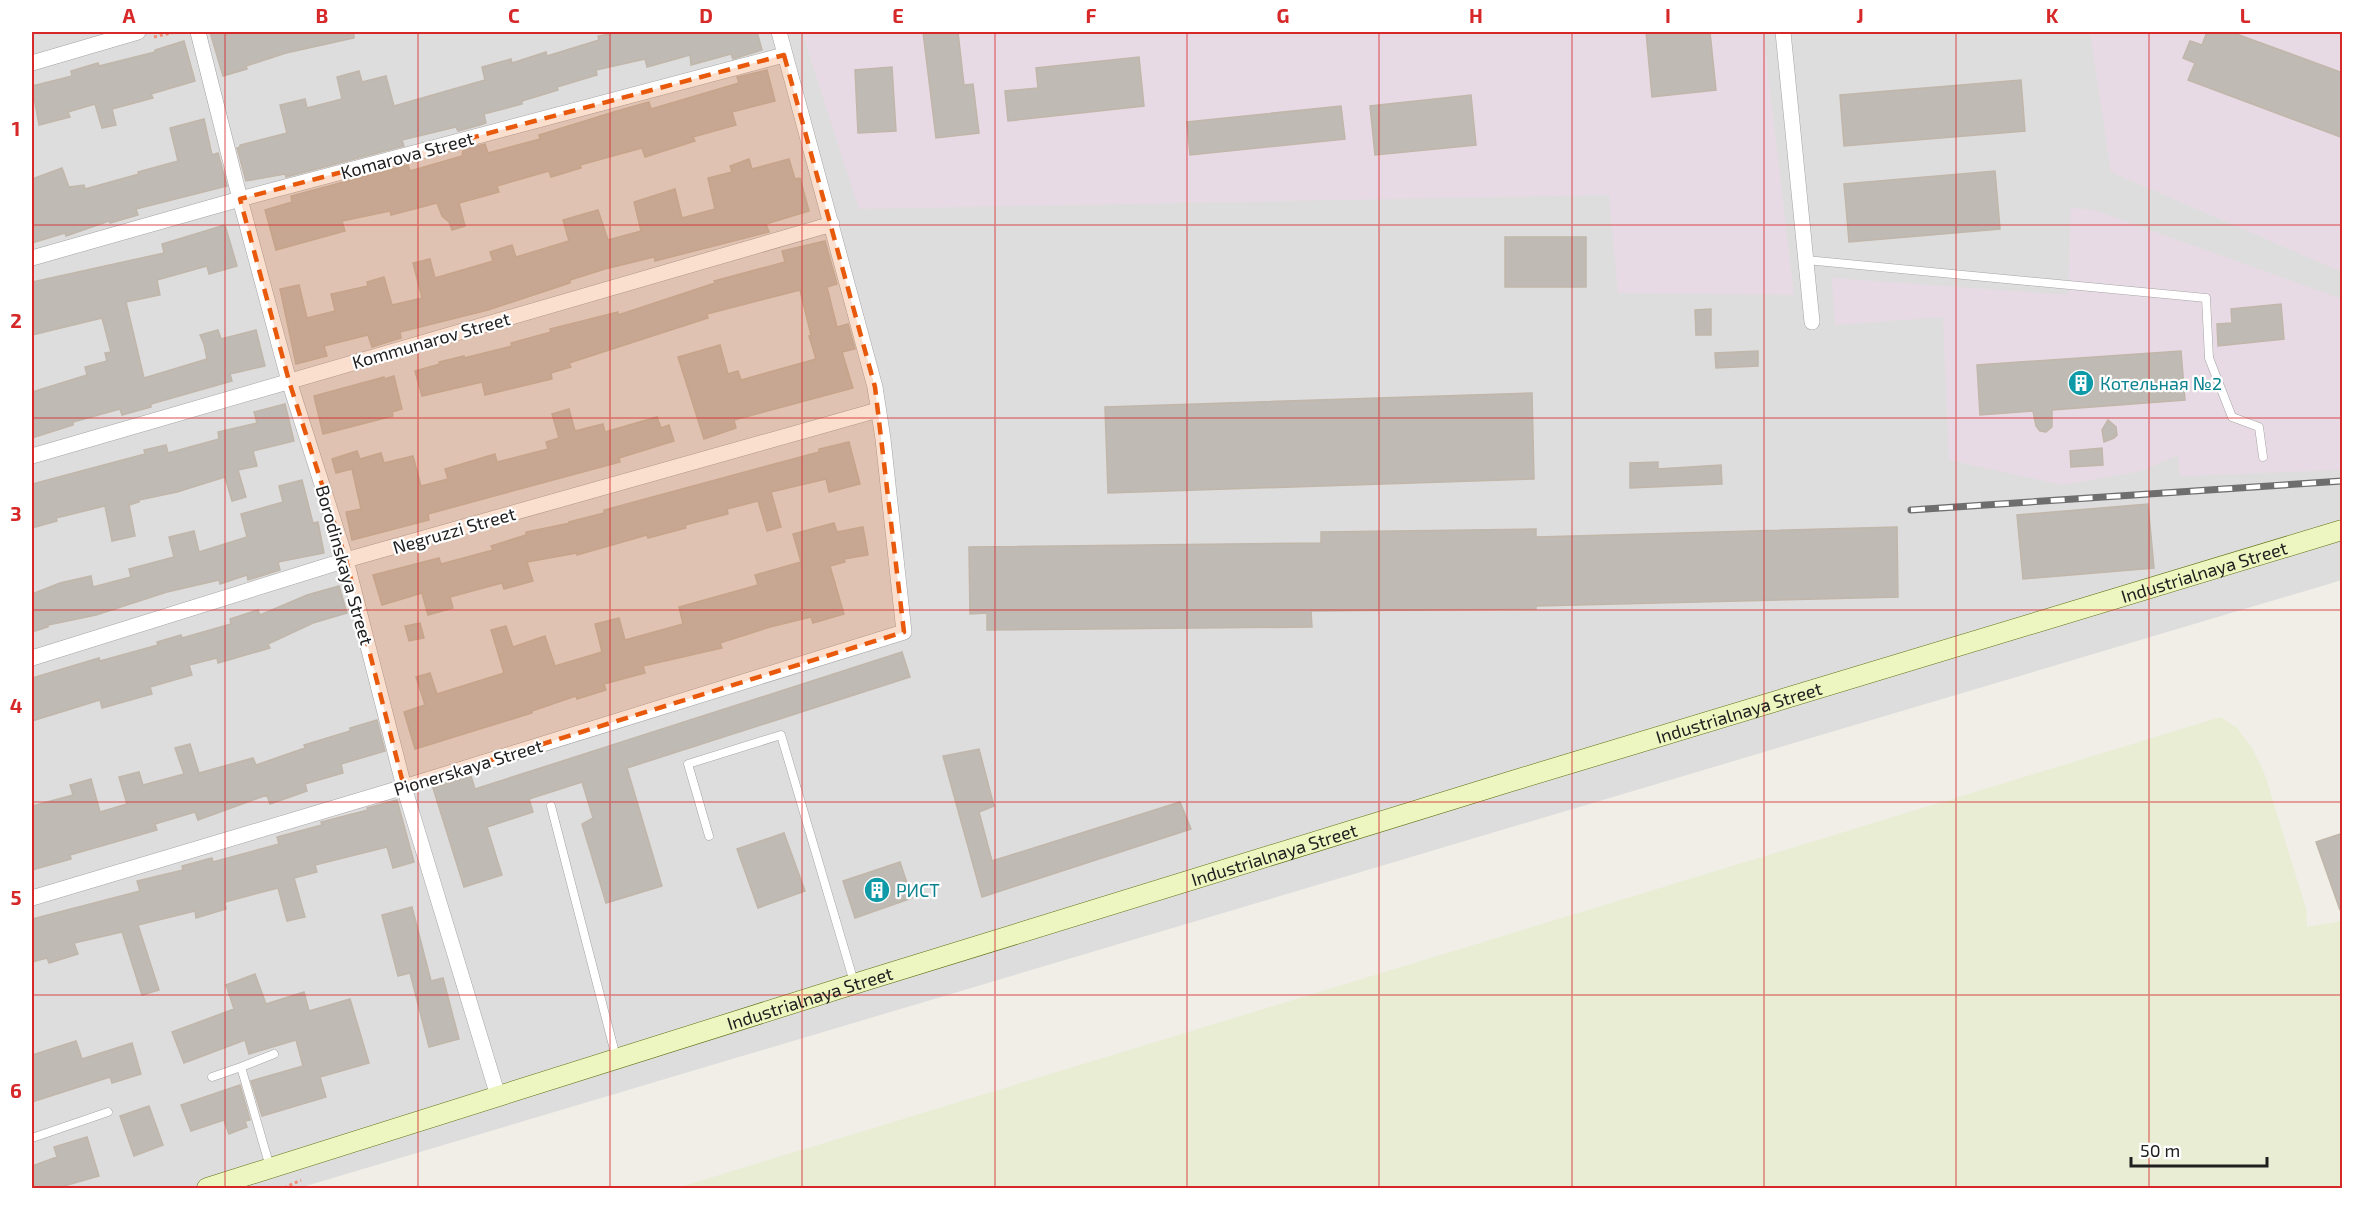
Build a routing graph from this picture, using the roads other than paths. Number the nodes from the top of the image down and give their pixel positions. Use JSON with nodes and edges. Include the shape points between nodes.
{"nodes":[{"id":1,"x":138,"y":32,"type":"edge"},
{"id":2,"x":198,"y":32,"type":"edge"},
{"id":3,"x":778,"y":32,"type":"edge"},
{"id":4,"x":1783,"y":32,"type":"edge"},
{"id":5,"x":784,"y":55,"type":"junction"},
{"id":6,"x":32,"y":63,"type":"edge"},
{"id":7,"x":240,"y":199,"type":"junction"},
{"id":8,"x":832,"y":224,"type":"junction"},
{"id":9,"x":32,"y":258,"type":"edge"},
{"id":10,"x":1806,"y":260,"type":"junction"},
{"id":11,"x":1812,"y":322,"type":"dead end"},
{"id":12,"x":289,"y":381,"type":"junction"},
{"id":13,"x":878,"y":410,"type":"junction"},
{"id":14,"x":32,"y":456,"type":"edge"},
{"id":15,"x":2263,"y":458,"type":"dead end"},
{"id":16,"x":2343,"y":530,"type":"edge"},
{"id":17,"x":346,"y":560,"type":"junction"},
{"id":18,"x":32,"y":658,"type":"edge"},
{"id":19,"x":404,"y":787,"type":"junction"},
{"id":20,"x":551,"y":806,"type":"dead end"},
{"id":21,"x":709,"y":836,"type":"dead end"},
{"id":22,"x":32,"y":898,"type":"edge"},
{"id":23,"x":854,"y":984,"type":"junction"},
{"id":24,"x":274,"y":1054,"type":"dead end"},
{"id":25,"x":617,"y":1059,"type":"junction"},
{"id":26,"x":241,"y":1067,"type":"junction"},
{"id":27,"x":212,"y":1077,"type":"dead end"},
{"id":28,"x":498,"y":1096,"type":"junction"},
{"id":29,"x":108,"y":1112,"type":"dead end"},
{"id":30,"x":32,"y":1138,"type":"edge"},
{"id":31,"x":270,"y":1169,"type":"junction"},
{"id":32,"x":207,"y":1188,"type":"edge"}],
"edges":[{"from":1,"to":6,"type":"street"},
{"from":2,"to":7,"type":"street","name":"Borodinskaya Street"},
{"from":3,"to":5,"type":"street"},
{"from":4,"to":10,"type":"street"},
{"from":5,"to":7,"type":"street","name":"Komarova Street"},
{"from":5,"to":8,"type":"street"},
{"from":7,"to":9,"type":"street","name":"Komarova Street"},
{"from":7,"to":12,"type":"street","name":"Borodinskaya Street"},
{"from":8,"to":12,"type":"street","name":"Kommunarov Street"},
{"from":8,"to":13,"type":"street"},
{"from":10,"to":11,"type":"street"},
{"from":10,"to":15,"type":"lane","via":[[2206,298],[2209,358],[2232,417],[2259,427]]},
{"from":12,"to":14,"type":"street","name":"Kommunarov Street"},
{"from":12,"to":17,"type":"street","name":"Borodinskaya Street"},
{"from":13,"to":17,"type":"street","name":"Negruzzi Street"},
{"from":13,"to":19,"type":"street","name":"Pionerskaya Street","via":[[904,633]]},
{"from":16,"to":23,"type":"main road","name":"Industrialnaya Street"},
{"from":17,"to":18,"type":"street","name":"Negruzzi Street"},
{"from":17,"to":19,"type":"street","name":"Borodinskaya Street"},
{"from":19,"to":22,"type":"street","name":"Pionerskaya Street"},
{"from":19,"to":28,"type":"street","name":"Borodinskaya Street"},
{"from":20,"to":25,"type":"lane"},
{"from":21,"to":23,"type":"lane","via":[[688,764],[781,735]]},
{"from":23,"to":25,"type":"main road","name":"Industrialnaya Street"},
{"from":24,"to":26,"type":"lane"},
{"from":25,"to":28,"type":"main road","name":"Industrialnaya Street"},
{"from":26,"to":27,"type":"lane"},
{"from":26,"to":31,"type":"lane"},
{"from":28,"to":31,"type":"main road","name":"Industrialnaya Street"},
{"from":29,"to":30,"type":"lane"},
{"from":31,"to":32,"type":"main road","name":"Industrialnaya Street"}]}
